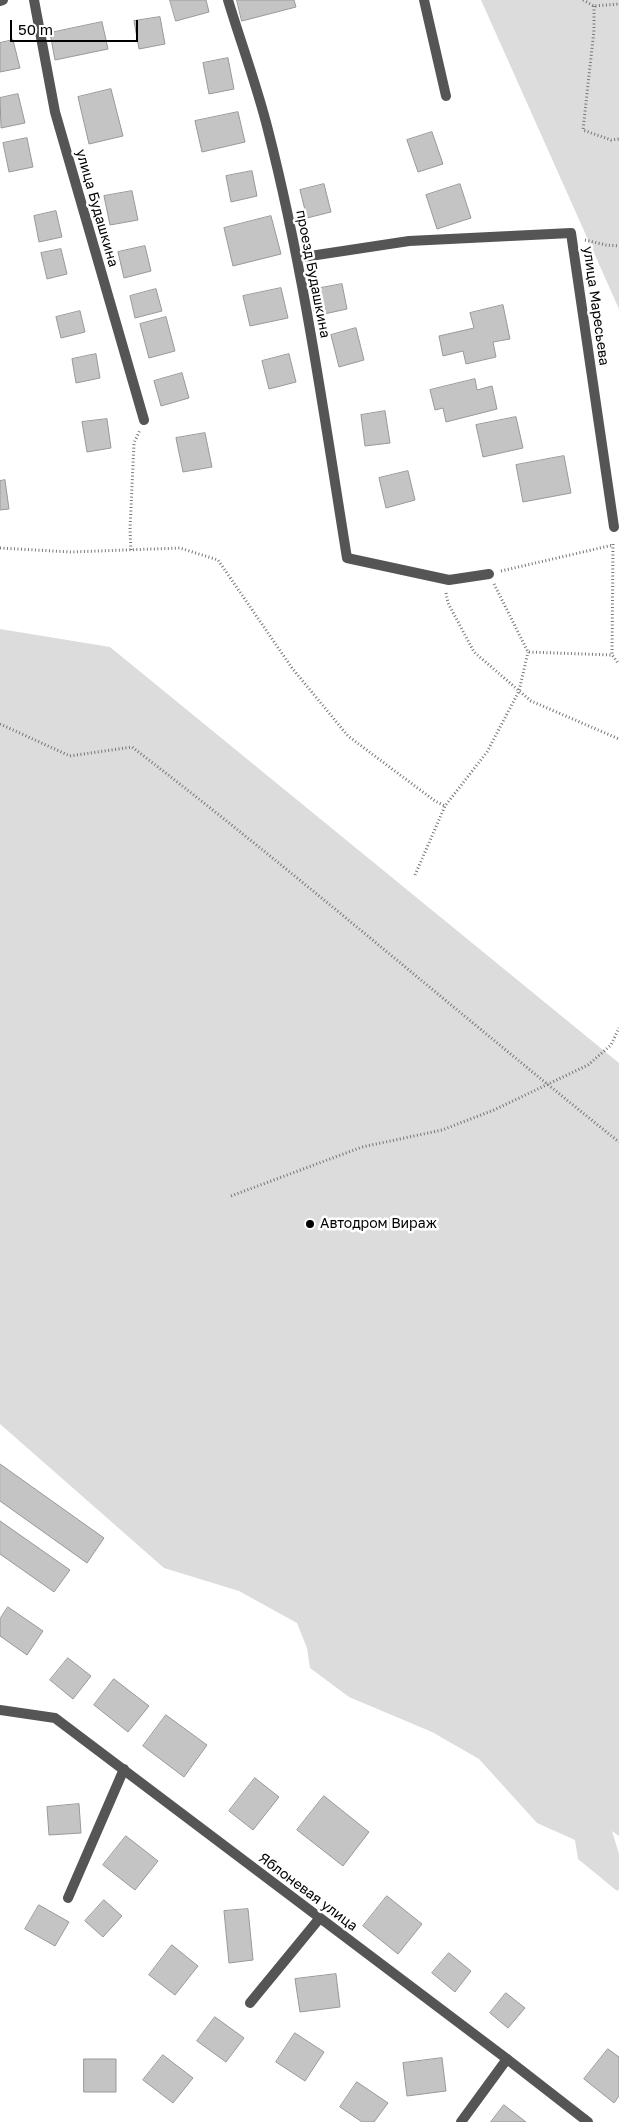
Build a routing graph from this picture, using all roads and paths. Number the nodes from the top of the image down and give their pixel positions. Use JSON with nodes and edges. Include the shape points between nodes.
{"nodes":[{"id":1,"x":34,"y":0,"type":"edge"},
{"id":2,"x":228,"y":0,"type":"edge"},
{"id":3,"x":424,"y":0,"type":"edge"},
{"id":4,"x":583,"y":0,"type":"edge"},
{"id":5,"x":619,"y":4,"type":"edge"},
{"id":6,"x":594,"y":6,"type":"junction"},
{"id":7,"x":446,"y":96,"type":"dead end"},
{"id":8,"x":619,"y":139,"type":"edge"},
{"id":9,"x":572,"y":238,"type":"junction"},
{"id":10,"x":619,"y":246,"type":"edge"},
{"id":11,"x":297,"y":258,"type":"junction"},
{"id":12,"x":144,"y":420,"type":"joint"},
{"id":13,"x":614,"y":528,"type":"joint"},
{"id":14,"x":614,"y":545,"type":"junction"},
{"id":15,"x":0,"y":548,"type":"edge"},
{"id":16,"x":131,"y":550,"type":"junction"},
{"id":17,"x":489,"y":574,"type":"junction"},
{"id":18,"x":444,"y":579,"type":"junction"},
{"id":19,"x":528,"y":652,"type":"junction"},
{"id":20,"x":612,"y":655,"type":"junction"},
{"id":21,"x":619,"y":664,"type":"edge"},
{"id":22,"x":519,"y":691,"type":"junction"},
{"id":23,"x":0,"y":724,"type":"edge"},
{"id":24,"x":619,"y":739,"type":"edge"},
{"id":25,"x":445,"y":806,"type":"junction"},
{"id":26,"x":415,"y":876,"type":"dead end"},
{"id":27,"x":619,"y":1028,"type":"edge"},
{"id":28,"x":546,"y":1084,"type":"junction"},
{"id":29,"x":619,"y":1142,"type":"edge"},
{"id":30,"x":231,"y":1196,"type":"dead end"},
{"id":31,"x":0,"y":1710,"type":"edge"},
{"id":32,"x":124,"y":1769,"type":"junction"},
{"id":33,"x":68,"y":1898,"type":"dead end"},
{"id":34,"x":320,"y":1919,"type":"junction"},
{"id":35,"x":250,"y":2003,"type":"dead end"},
{"id":36,"x":507,"y":2059,"type":"junction"},
{"id":37,"x":461,"y":2122,"type":"edge"},
{"id":38,"x":588,"y":2122,"type":"edge"}],
"edges":[{"from":1,"to":12,"type":"street","name":"улица Будашкина","via":[[55,112]]},
{"from":2,"to":11,"type":"street","name":"проезд Будашкина","via":[[268,130]]},
{"from":3,"to":7,"type":"street"},
{"from":4,"to":6,"type":"path"},
{"from":5,"to":6,"type":"path"},
{"from":6,"to":8,"type":"path","via":[[583,130],[611,140]]},
{"from":9,"to":10,"type":"path"},
{"from":9,"to":11,"type":"street","via":[[571,233],[550,233],[409,241]]},
{"from":9,"to":13,"type":"street","name":"улица Маресьева"},
{"from":11,"to":18,"type":"street","name":"проезд Будашкина","via":[[347,558]]},
{"from":12,"to":16,"type":"path","via":[[134,443]]},
{"from":13,"to":14,"type":"path"},
{"from":14,"to":17,"type":"path"},
{"from":14,"to":20,"type":"path"},
{"from":15,"to":16,"type":"path","via":[[70,552]]},
{"from":16,"to":25,"type":"path","via":[[180,548],[218,560],[292,668],[348,736]]},
{"from":17,"to":18,"type":"street"},
{"from":17,"to":19,"type":"path"},
{"from":18,"to":22,"type":"path","via":[[448,603],[474,652]]},
{"from":19,"to":20,"type":"path"},
{"from":19,"to":22,"type":"path"},
{"from":20,"to":21,"type":"path"},
{"from":22,"to":24,"type":"path","via":[[531,701]]},
{"from":22,"to":25,"type":"path","via":[[487,752]]},
{"from":23,"to":28,"type":"path","via":[[70,756],[132,747],[364,932]]},
{"from":25,"to":26,"type":"path"},
{"from":27,"to":28,"type":"path","via":[[611,1045],[588,1065]]},
{"from":28,"to":29,"type":"path"},
{"from":28,"to":30,"type":"path","via":[[494,1110],[442,1130],[362,1147]]},
{"from":31,"to":32,"type":"street","name":"Яблоневая улица","via":[[54,1718]]},
{"from":32,"to":33,"type":"street"},
{"from":32,"to":34,"type":"street","name":"Яблоневая улица"},
{"from":34,"to":35,"type":"street"},
{"from":34,"to":36,"type":"street","name":"Яблоневая улица"},
{"from":36,"to":37,"type":"street"},
{"from":36,"to":38,"type":"street","name":"Яблоневая улица"}]}
